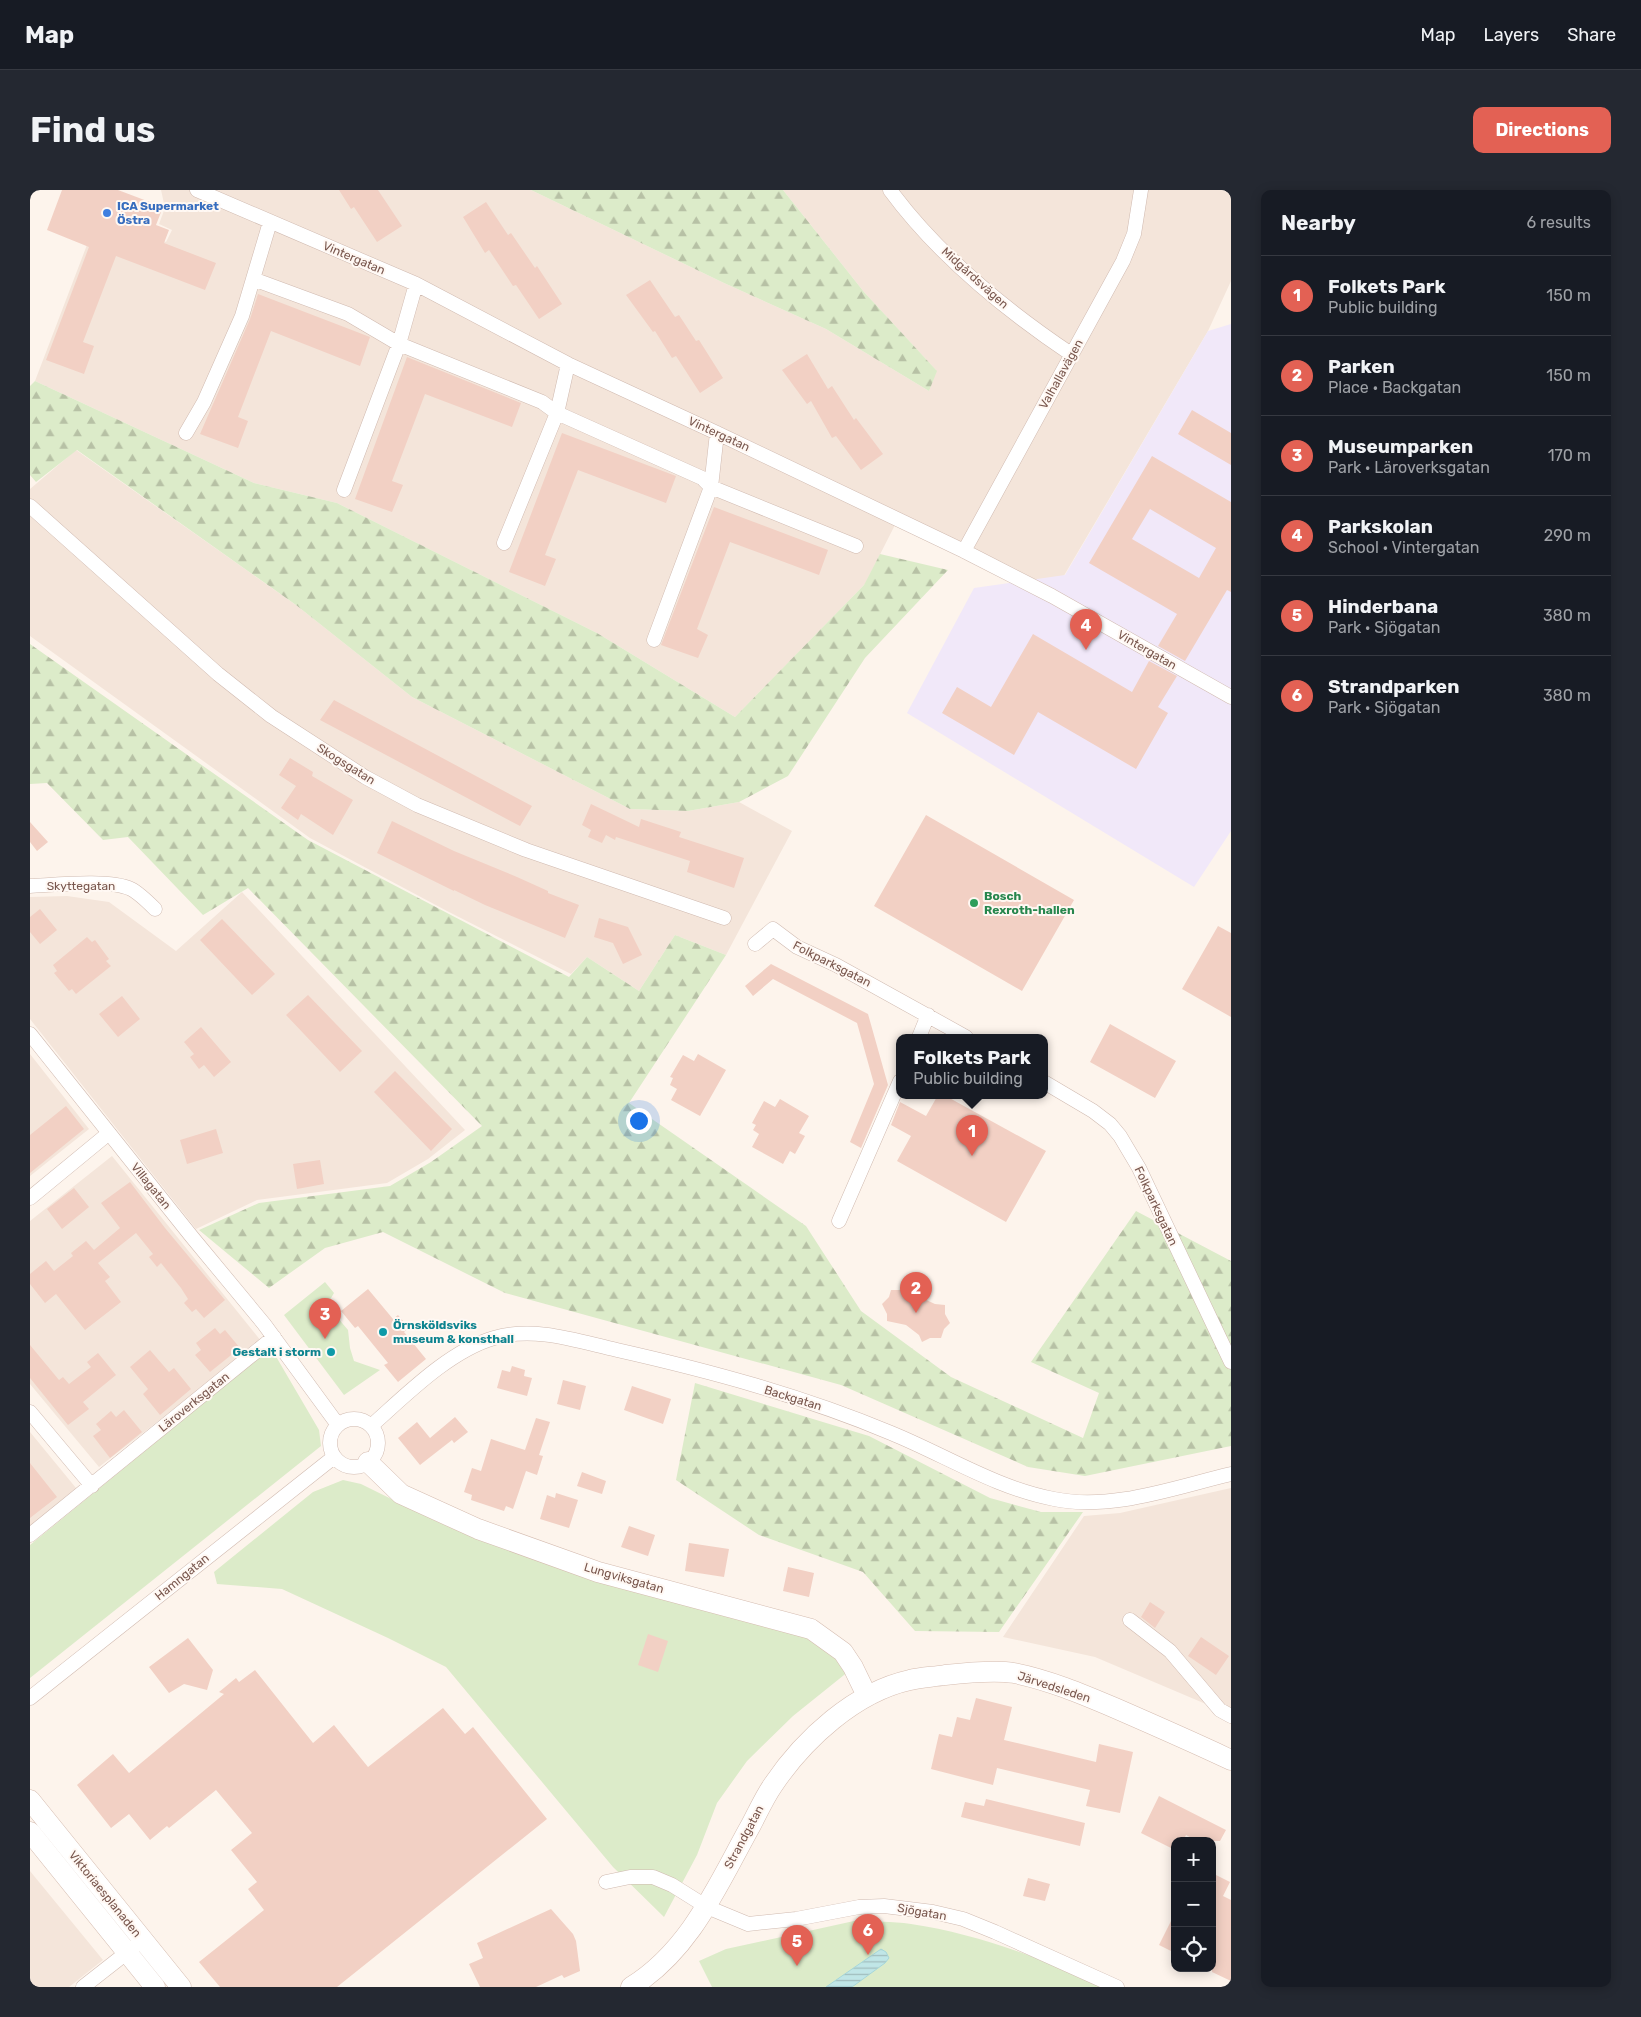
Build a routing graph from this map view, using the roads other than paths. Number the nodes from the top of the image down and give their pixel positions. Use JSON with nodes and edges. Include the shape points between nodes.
{"nodes":[{"id":1,"x":197,"y":190,"type":"edge"},
{"id":2,"x":890,"y":190,"type":"edge"},
{"id":3,"x":1141,"y":190,"type":"edge"},
{"id":4,"x":270,"y":222,"type":"junction"},
{"id":5,"x":253,"y":279,"type":"junction"},
{"id":6,"x":416,"y":284,"type":"junction"},
{"id":7,"x":399,"y":344,"type":"junction"},
{"id":8,"x":1071,"y":354,"type":"junction"},
{"id":9,"x":568,"y":364,"type":"junction"},
{"id":10,"x":558,"y":414,"type":"junction"},
{"id":11,"x":186,"y":433,"type":"dead end"},
{"id":12,"x":718,"y":433,"type":"junction"},
{"id":13,"x":711,"y":488,"type":"junction"},
{"id":14,"x":344,"y":490,"type":"dead end"},
{"id":15,"x":30,"y":506,"type":"edge"},
{"id":16,"x":504,"y":543,"type":"dead end"},
{"id":17,"x":856,"y":546,"type":"dead end"},
{"id":18,"x":964,"y":552,"type":"junction"},
{"id":19,"x":654,"y":640,"type":"dead end"},
{"id":20,"x":1231,"y":697,"type":"edge"},
{"id":21,"x":30,"y":886,"type":"edge"},
{"id":22,"x":155,"y":908,"type":"dead end"},
{"id":23,"x":724,"y":918,"type":"dead end"},
{"id":24,"x":755,"y":944,"type":"dead end"},
{"id":25,"x":928,"y":1015,"type":"junction"},
{"id":26,"x":30,"y":1034,"type":"edge"},
{"id":27,"x":920,"y":1034,"type":"edge"},
{"id":28,"x":961,"y":1034,"type":"edge"},
{"id":29,"x":1048,"y":1084,"type":"edge"},
{"id":30,"x":896,"y":1090,"type":"edge"},
{"id":31,"x":109,"y":1134,"type":"junction"},
{"id":32,"x":30,"y":1198,"type":"edge"},
{"id":33,"x":839,"y":1221,"type":"dead end"},
{"id":34,"x":274,"y":1337,"type":"junction"},
{"id":35,"x":1231,"y":1362,"type":"edge"},
{"id":36,"x":30,"y":1412,"type":"edge"},
{"id":37,"x":338,"y":1425,"type":"junction"},
{"id":38,"x":371,"y":1426,"type":"junction"},
{"id":39,"x":334,"y":1457,"type":"junction"},
{"id":40,"x":368,"y":1462,"type":"junction"},
{"id":41,"x":1231,"y":1474,"type":"edge"},
{"id":42,"x":92,"y":1486,"type":"junction"},
{"id":43,"x":30,"y":1535,"type":"edge"},
{"id":44,"x":1130,"y":1620,"type":"dead end"},
{"id":45,"x":867,"y":1696,"type":"junction"},
{"id":46,"x":30,"y":1698,"type":"edge"},
{"id":47,"x":1231,"y":1716,"type":"edge"},
{"id":48,"x":1231,"y":1760,"type":"edge"},
{"id":49,"x":30,"y":1800,"type":"edge"},
{"id":50,"x":30,"y":1832,"type":"edge"},
{"id":51,"x":606,"y":1882,"type":"dead end"},
{"id":52,"x":707,"y":1908,"type":"junction"},
{"id":53,"x":143,"y":1940,"type":"junction"},
{"id":54,"x":127,"y":1953,"type":"junction"},
{"id":55,"x":84,"y":1987,"type":"edge"},
{"id":56,"x":155,"y":1987,"type":"edge"},
{"id":57,"x":181,"y":1987,"type":"edge"},
{"id":58,"x":632,"y":1987,"type":"edge"},
{"id":59,"x":1117,"y":1987,"type":"edge"}],
"edges":[{"from":1,"to":4,"type":"street","name":"Vintergatan"},
{"from":2,"to":8,"type":"street","name":"Midgårdsvägen","via":[[956,262],[992,295]]},
{"from":3,"to":8,"type":"street","name":"Valhallavägen","via":[[1134,234],[1123,260]]},
{"from":4,"to":5,"type":"street"},
{"from":4,"to":6,"type":"street","name":"Vintergatan"},
{"from":5,"to":7,"type":"street","via":[[348,314]]},
{"from":5,"to":11,"type":"street","via":[[242,316],[204,402]]},
{"from":6,"to":7,"type":"street"},
{"from":6,"to":9,"type":"street","name":"Vintergatan"},
{"from":7,"to":10,"type":"street","via":[[542,402]]},
{"from":7,"to":14,"type":"street"},
{"from":8,"to":18,"type":"street","name":"Valhallavägen"},
{"from":9,"to":10,"type":"street"},
{"from":9,"to":12,"type":"street","name":"Vintergatan"},
{"from":10,"to":13,"type":"street","via":[[702,478]]},
{"from":10,"to":16,"type":"street"},
{"from":12,"to":13,"type":"street"},
{"from":12,"to":18,"type":"street","name":"Vintergatan"},
{"from":13,"to":17,"type":"street"},
{"from":13,"to":19,"type":"street"},
{"from":15,"to":23,"type":"street","name":"Skogsgatan","via":[[218,674],[271,716],[365,777],[417,805],[526,850]]},
{"from":18,"to":20,"type":"street","name":"Vintergatan","via":[[1052,596]]},
{"from":21,"to":22,"type":"street","name":"Skyttegatan","via":[[120,885],[131,889]]},
{"from":24,"to":25,"type":"street","name":"Folkparksgatan","via":[[773,929],[797,947]]},
{"from":25,"to":27,"type":"street"},
{"from":25,"to":28,"type":"street","name":"Folkparksgatan"},
{"from":26,"to":31,"type":"street","name":"Villagatan"},
{"from":29,"to":35,"type":"street","name":"Folkparksgatan","via":[[1093,1111],[1120,1136],[1139,1168]]},
{"from":30,"to":33,"type":"street"},
{"from":31,"to":32,"type":"street"},
{"from":31,"to":34,"type":"street","name":"Villagatan"},
{"from":34,"to":37,"type":"street"},
{"from":34,"to":42,"type":"street","name":"Läroverksgatan"},
{"from":36,"to":42,"type":"street"},
{"from":37,"to":38,"type":"street","via":[[358,1419]]},
{"from":37,"to":39,"type":"street","via":[[330,1437]]},
{"from":38,"to":40,"type":"street","via":[[376,1432],[377,1449]]},
{"from":38,"to":41,"type":"street","name":"Backgatan","via":[[441,1367],[468,1349],[493,1338],[518,1333],[564,1337],[676,1363],[804,1399],[892,1433],[995,1481],[1052,1499],[1083,1502],[1134,1497]]},
{"from":39,"to":40,"type":"street","via":[[346,1466],[362,1466]]},
{"from":39,"to":46,"type":"street","name":"Hamngatan"},
{"from":40,"to":45,"type":"main road","name":"Lungviksgatan","via":[[401,1494],[478,1529],[598,1572],[811,1629],[843,1652]]},
{"from":42,"to":43,"type":"street","name":"Läroverksgatan"},
{"from":44,"to":47,"type":"street","via":[[1170,1651],[1220,1710]]},
{"from":45,"to":48,"type":"main road","name":"Järvedsleden","via":[[909,1680],[957,1673],[1012,1673],[1071,1690]]},
{"from":45,"to":52,"type":"main road","name":"Strandgatan","via":[[834,1718],[790,1762],[772,1787]]},
{"from":49,"to":53,"type":"main road","name":"Viktoriaesplanaden"},
{"from":50,"to":54,"type":"main road","name":"Viktoriaesplanaden"},
{"from":51,"to":52,"type":"street","name":"Sjögatan","via":[[652,1877],[672,1885]]},
{"from":52,"to":58,"type":"main road","name":"Strandgatan","via":[[670,1956]]},
{"from":52,"to":59,"type":"street","name":"Sjögatan","via":[[748,1924],[858,1907],[884,1906],[933,1912],[963,1919],[995,1932]]},
{"from":53,"to":54,"type":"street"},
{"from":53,"to":57,"type":"main road","name":"Viktoriaesplanaden"},
{"from":54,"to":55,"type":"street"},
{"from":54,"to":56,"type":"main road","name":"Viktoriaesplanaden"}]}
